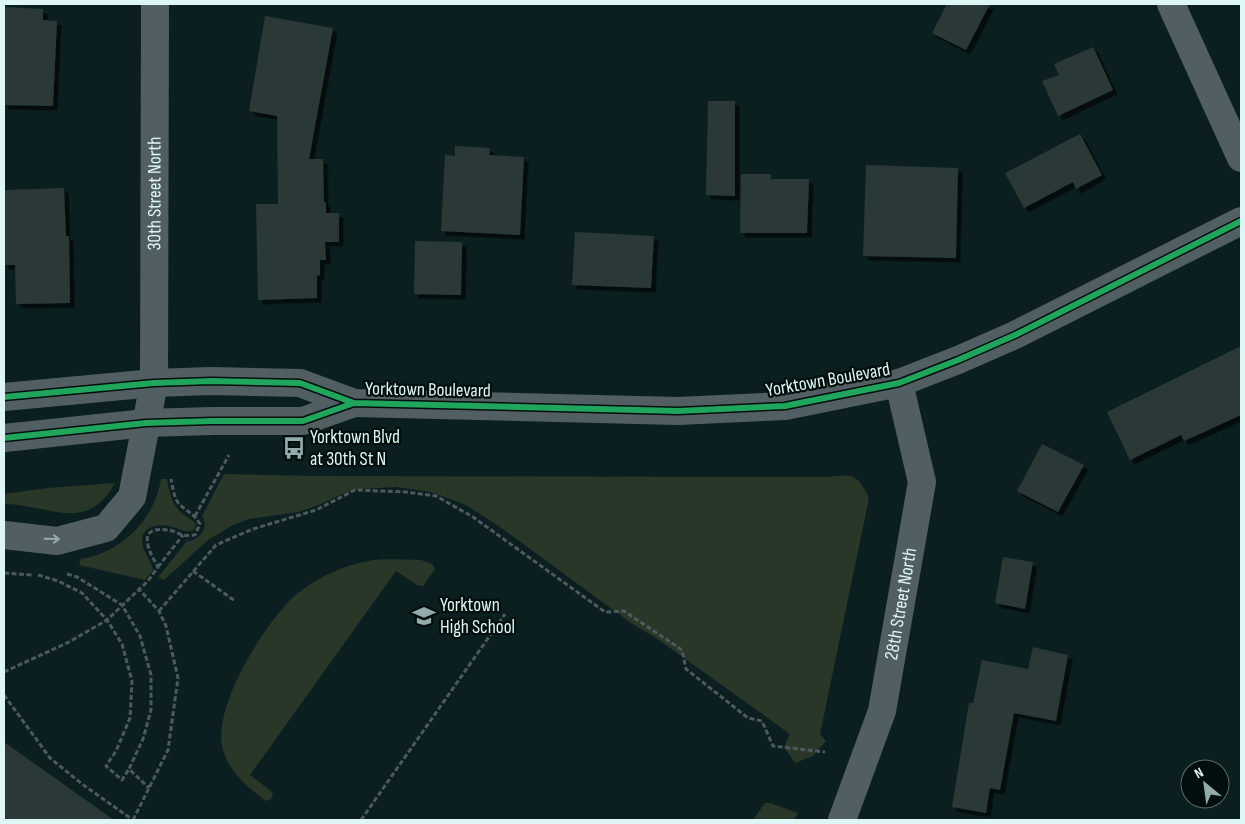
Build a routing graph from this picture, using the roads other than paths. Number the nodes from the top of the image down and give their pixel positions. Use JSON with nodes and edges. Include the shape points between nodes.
{"nodes":[{"id":1,"x":155,"y":4,"type":"edge"},
{"id":2,"x":1171,"y":4,"type":"edge"},
{"id":3,"x":1241,"y":158,"type":"edge"},
{"id":4,"x":1241,"y":220,"type":"edge"},
{"id":5,"x":154,"y":383,"type":"junction"},
{"id":6,"x":899,"y":383,"type":"junction"},
{"id":7,"x":4,"y":397,"type":"edge"},
{"id":8,"x":354,"y":403,"type":"junction"},
{"id":9,"x":146,"y":423,"type":"junction"},
{"id":10,"x":4,"y":438,"type":"edge"},
{"id":11,"x":4,"y":535,"type":"edge"},
{"id":12,"x":842,"y":820,"type":"edge"}],
"edges":[{"from":1,"to":5,"type":"street","name":"30th Street North"},
{"from":2,"to":3,"type":"street"},
{"from":4,"to":6,"type":"street","name":"Yorktown Boulevard","via":[[1015,335]]},
{"from":5,"to":7,"type":"street","name":"Yorktown Boulevard"},
{"from":5,"to":8,"type":"street","name":"Yorktown Boulevard","via":[[300,383]]},
{"from":5,"to":9,"type":"street","name":"30th Street North"},
{"from":6,"to":8,"type":"street","name":"Yorktown Boulevard","via":[[785,406],[678,411]]},
{"from":6,"to":12,"type":"street","name":"28th Street North","via":[[922,482],[882,711]]},
{"from":8,"to":9,"type":"street","name":"Yorktown Boulevard","via":[[303,421]]},
{"from":9,"to":10,"type":"street","name":"Yorktown Boulevard"},
{"from":11,"to":9,"type":"street","name":"30th Street North","one_way":true,"via":[[57,541],[106,528],[132,497]]}]}
